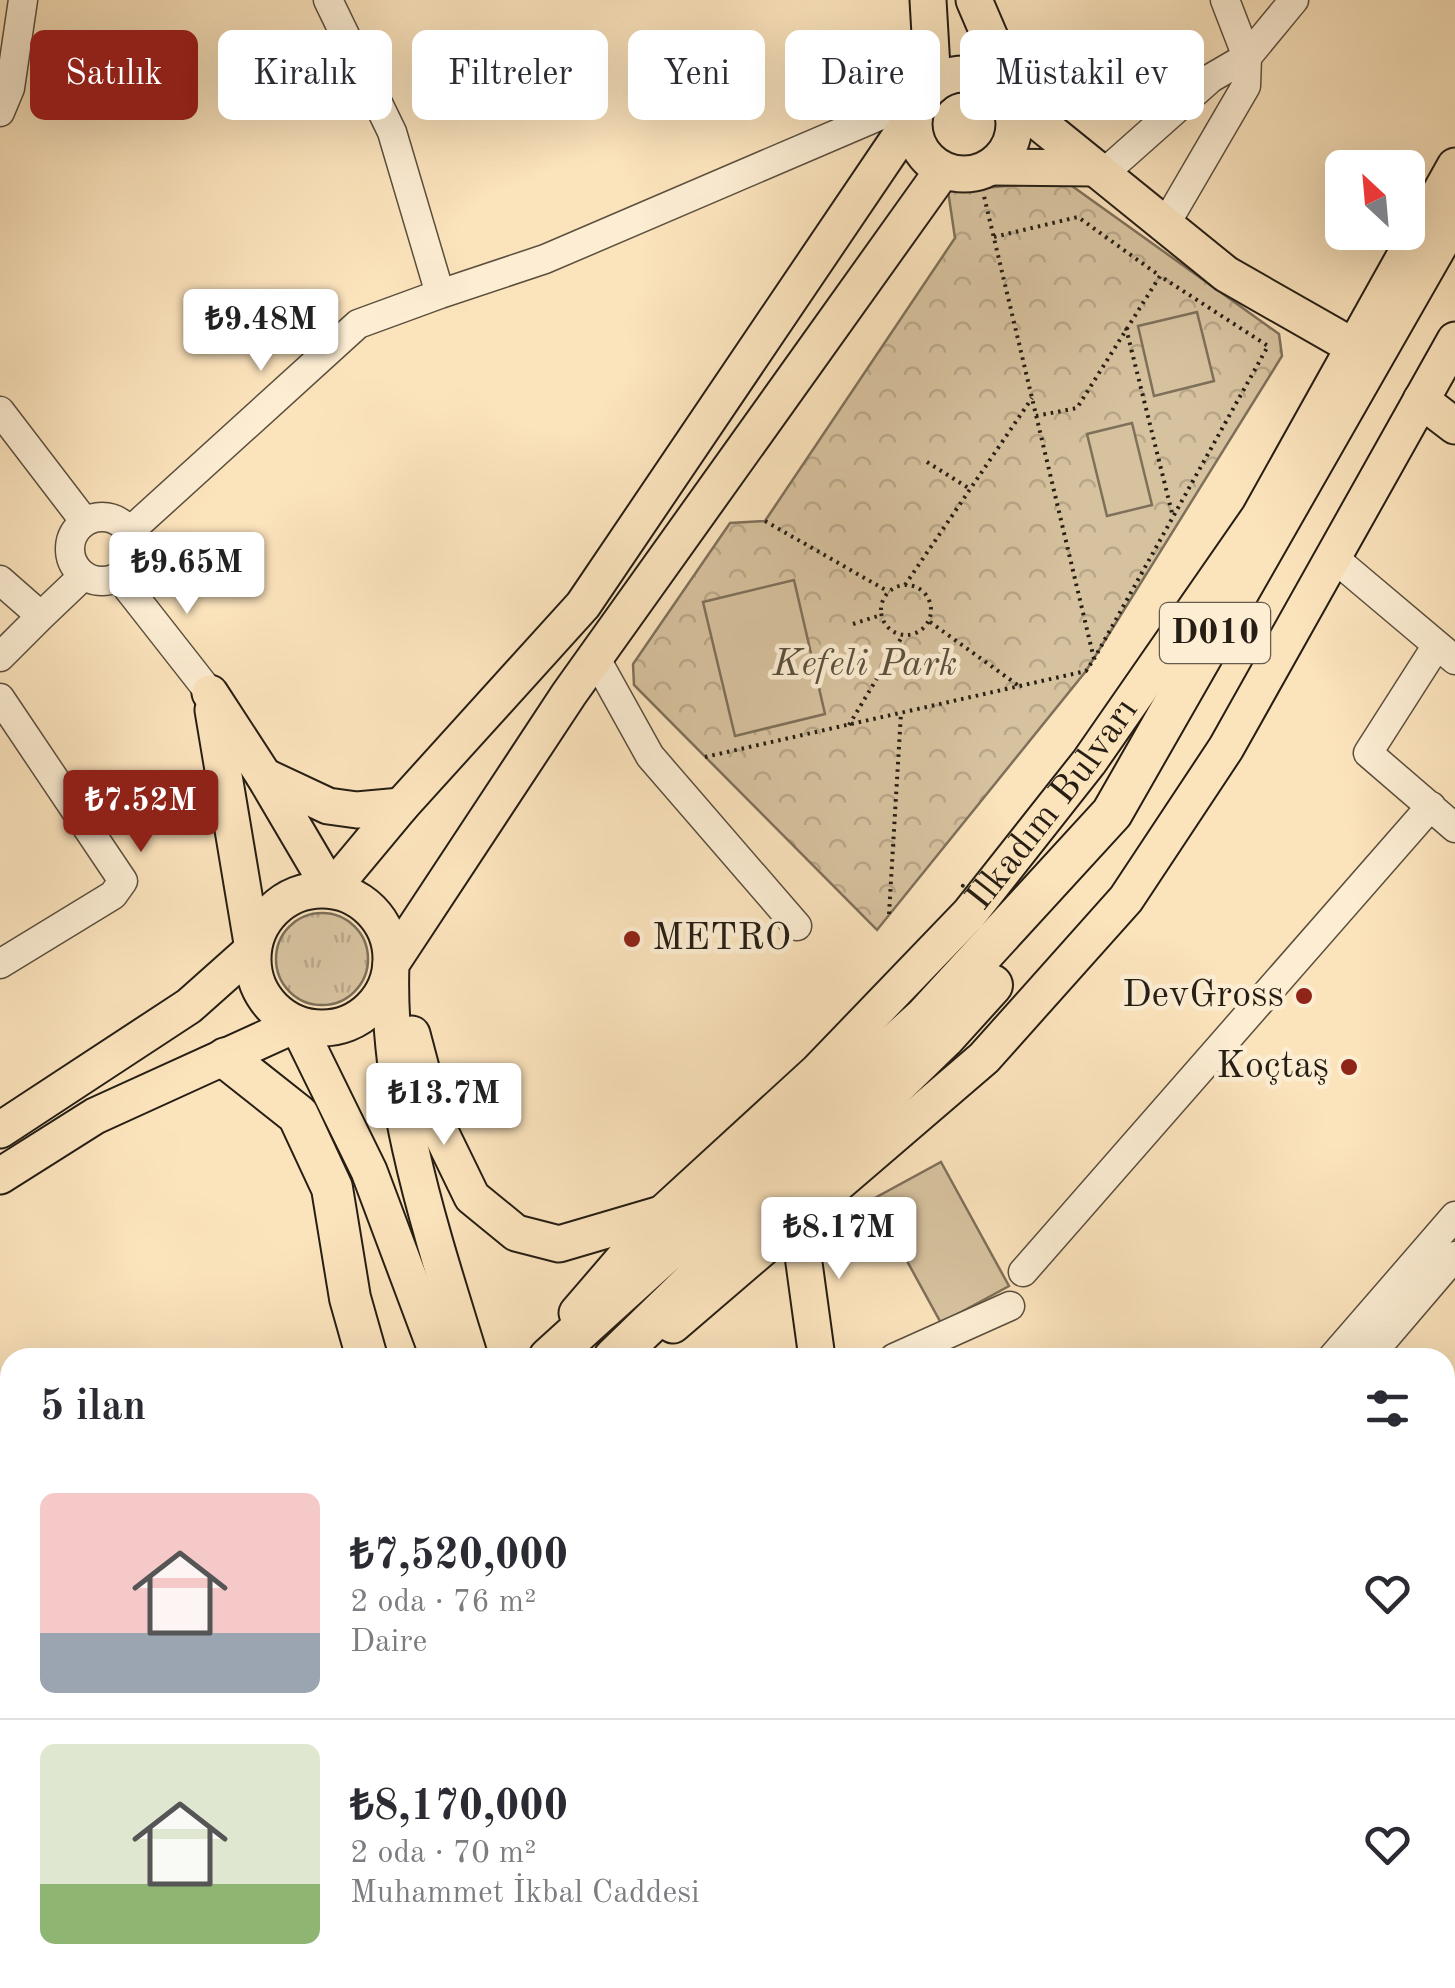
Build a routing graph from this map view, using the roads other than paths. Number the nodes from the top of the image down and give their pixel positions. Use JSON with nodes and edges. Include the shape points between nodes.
{"nodes":[{"id":1,"x":22,"y":0,"type":"edge"},
{"id":2,"x":328,"y":0,"type":"edge"},
{"id":3,"x":928,"y":0,"type":"edge"},
{"id":4,"x":974,"y":0,"type":"edge"},
{"id":5,"x":1226,"y":0,"type":"edge"},
{"id":6,"x":1294,"y":0,"type":"edge"},
{"id":7,"x":926,"y":30,"type":"edge"},
{"id":8,"x":987,"y":30,"type":"edge"},
{"id":9,"x":1247,"y":57,"type":"junction"},
{"id":10,"x":0,"y":112,"type":"edge"},
{"id":11,"x":873,"y":120,"type":"edge"},
{"id":12,"x":909,"y":120,"type":"edge"},
{"id":13,"x":918,"y":120,"type":"edge"},
{"id":14,"x":1013,"y":120,"type":"edge"},
{"id":15,"x":1037,"y":120,"type":"edge"},
{"id":16,"x":1455,"y":166,"type":"edge"},
{"id":17,"x":944,"y":170,"type":"junction"},
{"id":18,"x":1099,"y":171,"type":"junction"},
{"id":19,"x":986,"y":178,"type":"junction"},
{"id":20,"x":1455,"y":213,"type":"edge"},
{"id":21,"x":1165,"y":225,"type":"junction"},
{"id":22,"x":1455,"y":254,"type":"edge"},
{"id":23,"x":440,"y":294,"type":"junction"},
{"id":24,"x":1455,"y":340,"type":"edge"},
{"id":25,"x":1354,"y":347,"type":"junction"},
{"id":26,"x":1421,"y":400,"type":"junction"},
{"id":27,"x":0,"y":411,"type":"edge"},
{"id":28,"x":1455,"y":426,"type":"edge"},
{"id":29,"x":84,"y":522,"type":"junction"},
{"id":30,"x":130,"y":532,"type":"junction"},
{"id":31,"x":1334,"y":558,"type":"junction"},
{"id":32,"x":83,"y":576,"type":"junction"},
{"id":33,"x":119,"y":577,"type":"junction"},
{"id":34,"x":0,"y":580,"type":"edge"},
{"id":35,"x":41,"y":616,"type":"junction"},
{"id":36,"x":1449,"y":652,"type":"edge"},
{"id":37,"x":0,"y":657,"type":"edge"},
{"id":38,"x":595,"y":657,"type":"junction"},
{"id":39,"x":210,"y":693,"type":"junction"},
{"id":40,"x":0,"y":698,"type":"edge"},
{"id":41,"x":264,"y":776,"type":"junction"},
{"id":42,"x":400,"y":806,"type":"junction"},
{"id":43,"x":1430,"y":806,"type":"junction"},
{"id":44,"x":1455,"y":828,"type":"edge"},
{"id":45,"x":331,"y":890,"type":"junction"},
{"id":46,"x":797,"y":926,"type":"dead end"},
{"id":47,"x":253,"y":948,"type":"junction"},
{"id":48,"x":0,"y":964,"type":"edge"},
{"id":49,"x":391,"y":964,"type":"junction"},
{"id":50,"x":297,"y":1024,"type":"junction"},
{"id":51,"x":935,"y":1027,"type":"junction"},
{"id":52,"x":226,"y":1058,"type":"junction"},
{"id":53,"x":0,"y":1130,"type":"edge"},
{"id":54,"x":0,"y":1176,"type":"edge"},
{"id":55,"x":662,"y":1214,"type":"junction"},
{"id":56,"x":1455,"y":1216,"type":"edge"},
{"id":57,"x":798,"y":1219,"type":"junction"},
{"id":58,"x":1455,"y":1256,"type":"edge"},
{"id":59,"x":1023,"y":1272,"type":"dead end"},
{"id":60,"x":1010,"y":1306,"type":"dead end"},
{"id":61,"x":451,"y":1347,"type":"edge"},
{"id":62,"x":364,"y":1348,"type":"edge"},
{"id":63,"x":548,"y":1348,"type":"edge"},
{"id":64,"x":561,"y":1348,"type":"edge"},
{"id":65,"x":624,"y":1348,"type":"edge"},
{"id":66,"x":646,"y":1348,"type":"edge"},
{"id":67,"x":816,"y":1348,"type":"edge"},
{"id":68,"x":916,"y":1348,"type":"edge"},
{"id":69,"x":1341,"y":1348,"type":"edge"},
{"id":70,"x":1377,"y":1348,"type":"edge"}],
"edges":[{"from":1,"to":10,"type":"street","via":[[10,88]]},
{"from":2,"to":23,"type":"street","via":[[392,132]]},
{"from":3,"to":7,"type":"main road"},
{"from":4,"to":8,"type":"main road"},
{"from":5,"to":9,"type":"street"},
{"from":6,"to":9,"type":"street"},
{"from":9,"to":18,"type":"street","via":[[1211,78]]},
{"from":9,"to":21,"type":"street","via":[[1246,86]]},
{"from":11,"to":23,"type":"street","via":[[545,259]]},
{"from":12,"to":42,"type":"main road","via":[[583,605]]},
{"from":13,"to":17,"type":"main road","via":[[920,146]]},
{"from":14,"to":19,"type":"main road","via":[[1003,156]]},
{"from":15,"to":18,"type":"main road"},
{"from":16,"to":25,"type":"main road","name":"İlkadım Bulvarı"},
{"from":17,"to":19,"type":"main road"},
{"from":17,"to":38,"type":"main road"},
{"from":18,"to":19,"type":"main road"},
{"from":18,"to":21,"type":"main road"},
{"from":20,"to":51,"type":"highway","name":"İlkadım Bulvarı","number":"D010","via":[[1112,813]]},
{"from":21,"to":25,"type":"main road","via":[[1226,274]]},
{"from":22,"to":51,"type":"highway","name":"İlkadım Bulvarı","number":"D010","via":[[1120,840]]},
{"from":23,"to":30,"type":"street","via":[[358,324]]},
{"from":24,"to":26,"type":"main road"},
{"from":25,"to":55,"type":"main road","name":"İlkadım Bulvarı","via":[[1259,517],[1089,762],[993,884],[818,1071]]},
{"from":26,"to":28,"type":"main road"},
{"from":26,"to":31,"type":"main road"},
{"from":27,"to":29,"type":"street"},
{"from":29,"to":30,"type":"street","via":[[109,518]]},
{"from":29,"to":32,"type":"street","via":[[70,542],[74,567]]},
{"from":30,"to":33,"type":"street","via":[[134,556]]},
{"from":31,"to":36,"type":"street"},
{"from":31,"to":57,"type":"main road","via":[[1226,748],[1126,899],[984,1058]]},
{"from":32,"to":33,"type":"street"},
{"from":32,"to":35,"type":"street"},
{"from":33,"to":39,"type":"street"},
{"from":34,"to":35,"type":"street"},
{"from":35,"to":37,"type":"street"},
{"from":36,"to":43,"type":"street","via":[[1368,753]]},
{"from":38,"to":46,"type":"street","via":[[650,756]]},
{"from":38,"to":49,"type":"main road"},
{"from":39,"to":41,"type":"main road"},
{"from":39,"to":47,"type":"main road"},
{"from":40,"to":48,"type":"street","via":[[123,880],[113,895]]},
{"from":41,"to":42,"type":"main road","via":[[328,806]]},
{"from":41,"to":45,"type":"main road"},
{"from":42,"to":45,"type":"main road"},
{"from":43,"to":44,"type":"street"},
{"from":43,"to":59,"type":"street"},
{"from":45,"to":47,"type":"main road","via":[[309,890],[280,904],[259,928]]},
{"from":45,"to":49,"type":"main road","via":[[360,901],[382,924]]},
{"from":47,"to":50,"type":"main road","via":[[262,994]]},
{"from":47,"to":53,"type":"main road","via":[[189,1006]]},
{"from":49,"to":50,"type":"main road","via":[[386,985],[359,1018],[340,1026]]},
{"from":49,"to":55,"type":"main road","via":[[435,1120],[472,1196],[516,1234],[560,1244]]},
{"from":49,"to":61,"type":"main road","via":[[390,1015],[408,1138]]},
{"from":50,"to":52,"type":"main road"},
{"from":50,"to":61,"type":"main road"},
{"from":51,"to":64,"type":"highway","name":"İlkadım Bulvarı","number":"D010"},
{"from":51,"to":65,"type":"highway","name":"İlkadım Bulvarı","number":"D010"},
{"from":52,"to":54,"type":"main road","via":[[95,1116]]},
{"from":52,"to":62,"type":"highway","via":[[298,1114],[332,1188]]},
{"from":55,"to":63,"type":"main road","name":"İlkadım Bulvarı"},
{"from":56,"to":69,"type":"street"},
{"from":57,"to":66,"type":"main road"},
{"from":57,"to":67,"type":"main road"},
{"from":58,"to":70,"type":"street"},
{"from":60,"to":68,"type":"street"}]}
